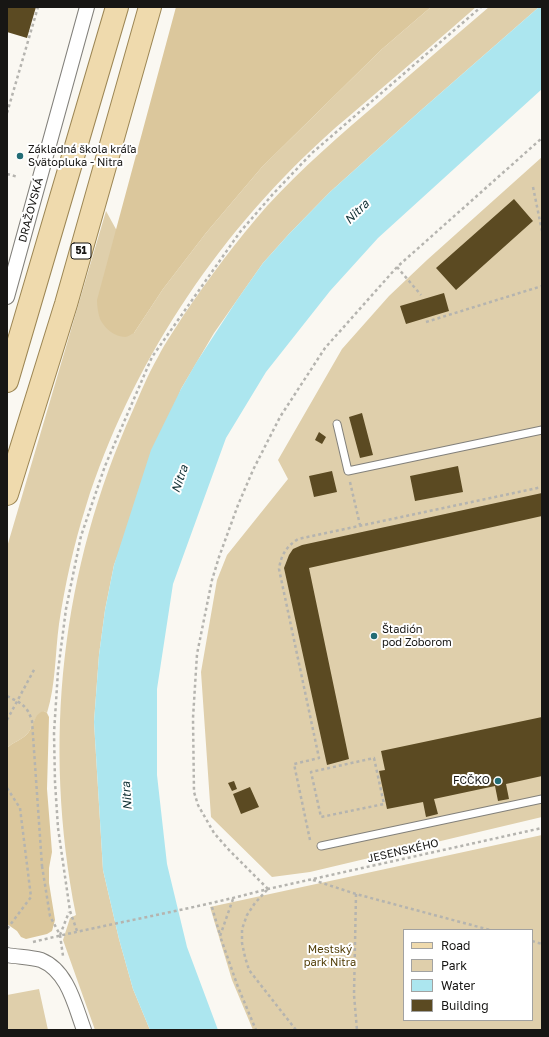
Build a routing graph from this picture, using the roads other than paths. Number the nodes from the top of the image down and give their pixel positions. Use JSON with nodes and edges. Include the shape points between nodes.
{"nodes":[{"id":1,"x":87,"y":7,"type":"edge"},
{"id":2,"x":117,"y":7,"type":"edge"},
{"id":3,"x":150,"y":7,"type":"edge"},
{"id":4,"x":7,"y":297,"type":"edge"},
{"id":5,"x":7,"y":381,"type":"edge"},
{"id":6,"x":337,"y":424,"type":"dead end"},
{"id":7,"x":542,"y":430,"type":"edge"},
{"id":8,"x":7,"y":494,"type":"edge"},
{"id":9,"x":542,"y":799,"type":"edge"},
{"id":10,"x":320,"y":846,"type":"dead end"},
{"id":11,"x":7,"y":955,"type":"edge"},
{"id":12,"x":84,"y":1030,"type":"edge"}],
"edges":[{"from":1,"to":4,"type":"street","name":"DRAŽOVSKÁ"},
{"from":2,"to":5,"type":"main road"},
{"from":3,"to":8,"type":"main road","number":"51","via":[[66,304]]},
{"from":6,"to":7,"type":"lane","via":[[348,471]]},
{"from":9,"to":10,"type":"lane"},
{"from":11,"to":12,"type":"street","via":[[41,960],[57,970],[67,986]]}]}
